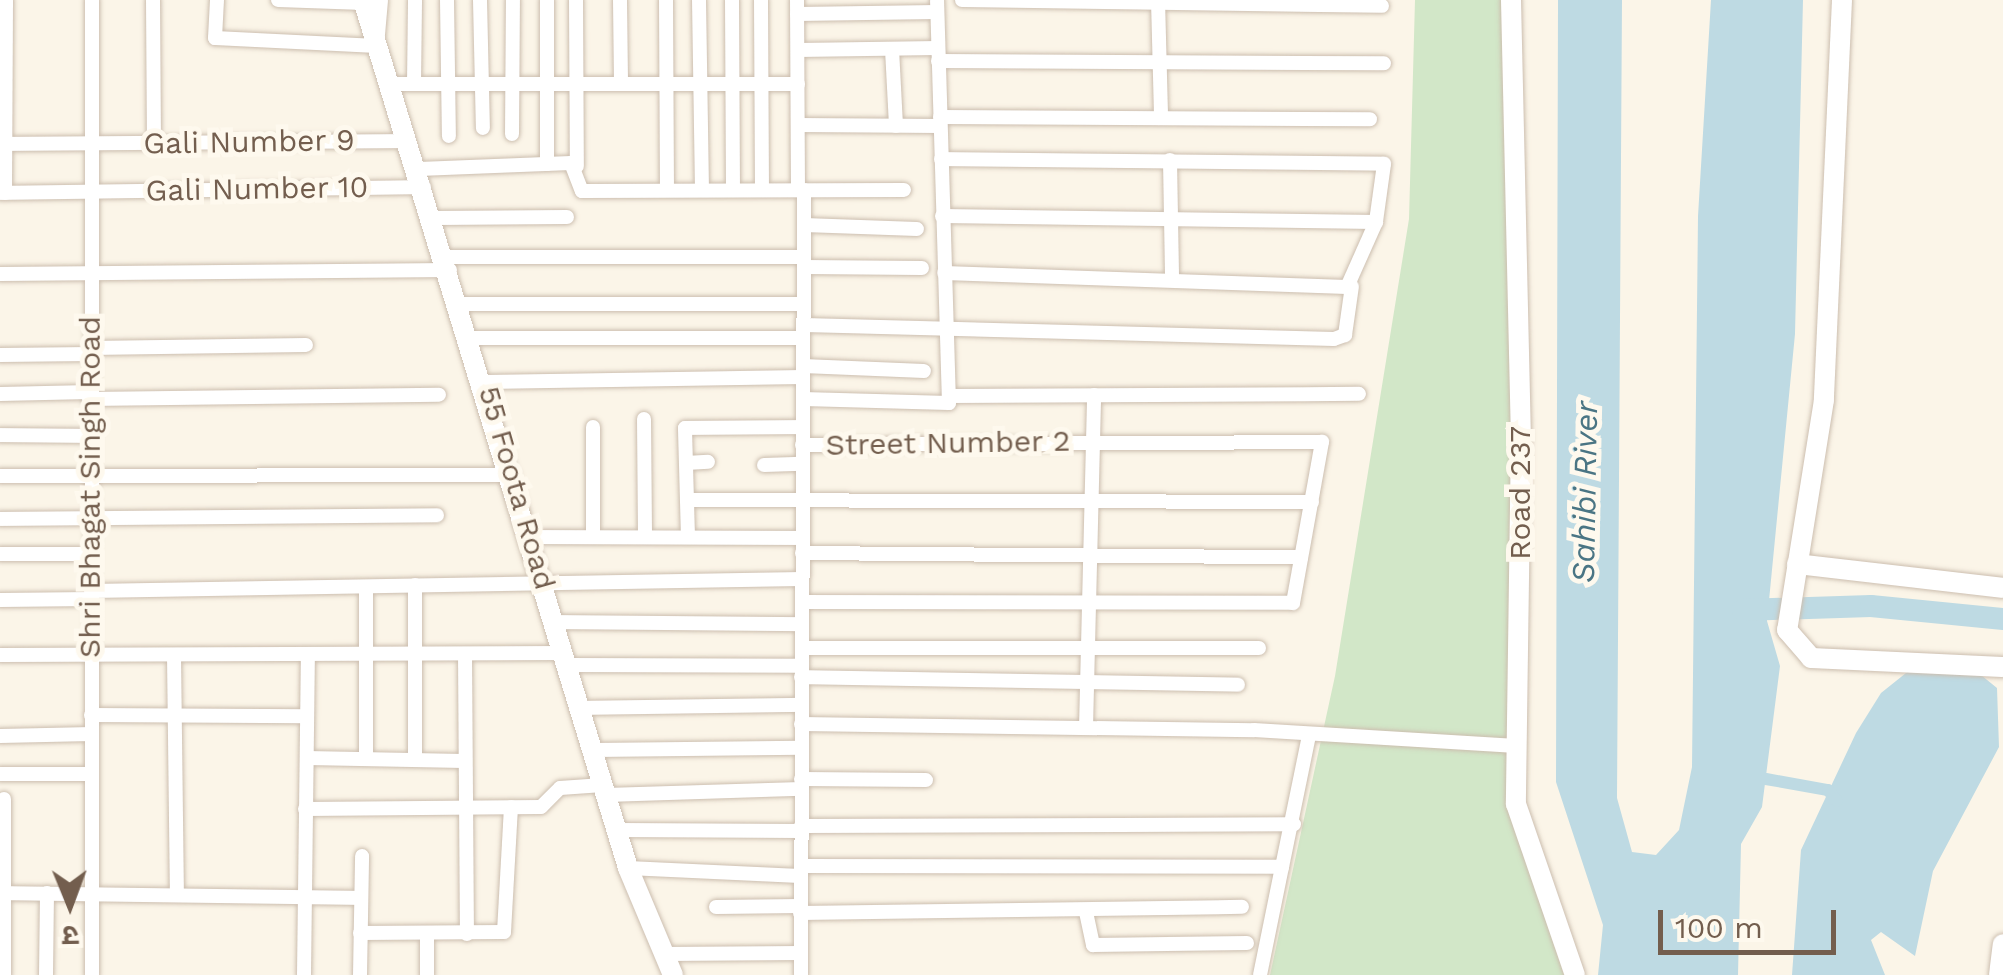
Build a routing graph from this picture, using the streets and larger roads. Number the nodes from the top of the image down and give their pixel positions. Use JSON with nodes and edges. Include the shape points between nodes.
{"nodes":[{"id":1,"x":6,"y":0,"type":"edge"},
{"id":2,"x":92,"y":0,"type":"edge"},
{"id":3,"x":153,"y":0,"type":"edge"},
{"id":4,"x":217,"y":0,"type":"edge"},
{"id":5,"x":278,"y":0,"type":"edge"},
{"id":6,"x":415,"y":0,"type":"edge"},
{"id":7,"x":447,"y":0,"type":"edge"},
{"id":8,"x":480,"y":0,"type":"edge"},
{"id":9,"x":513,"y":0,"type":"edge"},
{"id":10,"x":547,"y":0,"type":"edge"},
{"id":11,"x":576,"y":0,"type":"edge"},
{"id":12,"x":620,"y":0,"type":"edge"},
{"id":13,"x":666,"y":0,"type":"edge"},
{"id":14,"x":699,"y":0,"type":"edge"},
{"id":15,"x":732,"y":0,"type":"edge"},
{"id":16,"x":762,"y":0,"type":"edge"},
{"id":17,"x":962,"y":0,"type":"edge"},
{"id":18,"x":1511,"y":0,"type":"edge"},
{"id":19,"x":1842,"y":0,"type":"edge"},
{"id":20,"x":369,"y":1,"type":"edge"},
{"id":21,"x":1158,"y":1,"type":"edge"},
{"id":22,"x":937,"y":6,"type":"edge"},
{"id":23,"x":1382,"y":6,"type":"dead end"},
{"id":24,"x":797,"y":7,"type":"edge"},
{"id":25,"x":377,"y":46,"type":"junction"},
{"id":26,"x":892,"y":49,"type":"junction"},
{"id":27,"x":798,"y":50,"type":"junction"},
{"id":28,"x":938,"y":54,"type":"junction"},
{"id":29,"x":1160,"y":62,"type":"junction"},
{"id":30,"x":1384,"y":62,"type":"dead end"},
{"id":31,"x":512,"y":83,"type":"junction"},
{"id":32,"x":546,"y":83,"type":"junction"},
{"id":33,"x":575,"y":83,"type":"junction"},
{"id":34,"x":621,"y":83,"type":"junction"},
{"id":35,"x":667,"y":83,"type":"junction"},
{"id":36,"x":698,"y":83,"type":"junction"},
{"id":37,"x":733,"y":83,"type":"junction"},
{"id":38,"x":391,"y":84,"type":"junction"},
{"id":39,"x":414,"y":84,"type":"junction"},
{"id":40,"x":448,"y":84,"type":"junction"},
{"id":41,"x":480,"y":84,"type":"junction"},
{"id":42,"x":761,"y":84,"type":"junction"},
{"id":43,"x":798,"y":84,"type":"junction"},
{"id":44,"x":1161,"y":118,"type":"junction"},
{"id":45,"x":1370,"y":119,"type":"dead end"},
{"id":46,"x":940,"y":122,"type":"junction"},
{"id":47,"x":798,"y":126,"type":"junction"},
{"id":48,"x":896,"y":126,"type":"junction"},
{"id":49,"x":483,"y":128,"type":"dead end"},
{"id":50,"x":512,"y":134,"type":"dead end"},
{"id":51,"x":449,"y":136,"type":"dead end"},
{"id":52,"x":409,"y":140,"type":"junction"},
{"id":53,"x":154,"y":142,"type":"junction"},
{"id":54,"x":89,"y":143,"type":"junction"},
{"id":55,"x":2,"y":144,"type":"edge"},
{"id":56,"x":940,"y":159,"type":"junction"},
{"id":57,"x":1170,"y":160,"type":"junction"},
{"id":58,"x":546,"y":164,"type":"junction"},
{"id":59,"x":577,"y":166,"type":"junction"},
{"id":60,"x":422,"y":178,"type":"junction"},
{"id":61,"x":667,"y":190,"type":"junction"},
{"id":62,"x":702,"y":190,"type":"junction"},
{"id":63,"x":733,"y":190,"type":"junction"},
{"id":64,"x":762,"y":190,"type":"junction"},
{"id":65,"x":801,"y":190,"type":"junction"},
{"id":66,"x":904,"y":190,"type":"dead end"},
{"id":67,"x":88,"y":191,"type":"junction"},
{"id":68,"x":2,"y":193,"type":"edge"},
{"id":69,"x":942,"y":216,"type":"junction"},
{"id":70,"x":567,"y":217,"type":"dead end"},
{"id":71,"x":435,"y":218,"type":"junction"},
{"id":72,"x":1169,"y":218,"type":"junction"},
{"id":73,"x":1376,"y":222,"type":"junction"},
{"id":74,"x":804,"y":225,"type":"junction"},
{"id":75,"x":916,"y":228,"type":"dead end"},
{"id":76,"x":804,"y":262,"type":"junction"},
{"id":77,"x":449,"y":263,"type":"junction"},
{"id":78,"x":922,"y":268,"type":"dead end"},
{"id":79,"x":88,"y":272,"type":"junction"},
{"id":80,"x":0,"y":274,"type":"edge"},
{"id":81,"x":944,"y":274,"type":"junction"},
{"id":82,"x":1172,"y":280,"type":"junction"},
{"id":83,"x":1352,"y":286,"type":"junction"},
{"id":84,"x":462,"y":304,"type":"junction"},
{"id":85,"x":803,"y":304,"type":"junction"},
{"id":86,"x":948,"y":328,"type":"junction"},
{"id":87,"x":804,"y":331,"type":"junction"},
{"id":88,"x":472,"y":338,"type":"junction"},
{"id":89,"x":306,"y":345,"type":"dead end"},
{"id":90,"x":90,"y":351,"type":"junction"},
{"id":91,"x":0,"y":355,"type":"edge"},
{"id":92,"x":924,"y":371,"type":"dead end"},
{"id":93,"x":803,"y":372,"type":"junction"},
{"id":94,"x":486,"y":382,"type":"junction"},
{"id":95,"x":0,"y":394,"type":"edge"},
{"id":96,"x":1359,"y":394,"type":"dead end"},
{"id":97,"x":90,"y":395,"type":"junction"},
{"id":98,"x":439,"y":395,"type":"dead end"},
{"id":99,"x":1094,"y":395,"type":"junction"},
{"id":100,"x":949,"y":396,"type":"junction"},
{"id":101,"x":803,"y":399,"type":"junction"},
{"id":102,"x":644,"y":419,"type":"dead end"},
{"id":103,"x":593,"y":427,"type":"dead end"},
{"id":104,"x":803,"y":427,"type":"junction"},
{"id":105,"x":0,"y":435,"type":"edge"},
{"id":106,"x":91,"y":436,"type":"junction"},
{"id":107,"x":1094,"y":441,"type":"junction"},
{"id":108,"x":802,"y":445,"type":"junction"},
{"id":109,"x":708,"y":462,"type":"dead end"},
{"id":110,"x":686,"y":463,"type":"junction"},
{"id":111,"x":802,"y":464,"type":"junction"},
{"id":112,"x":764,"y":465,"type":"dead end"},
{"id":113,"x":513,"y":474,"type":"junction"},
{"id":114,"x":0,"y":476,"type":"edge"},
{"id":115,"x":92,"y":476,"type":"junction"},
{"id":116,"x":1093,"y":499,"type":"junction"},
{"id":117,"x":687,"y":500,"type":"junction"},
{"id":118,"x":802,"y":500,"type":"junction"},
{"id":119,"x":1312,"y":502,"type":"junction"},
{"id":120,"x":437,"y":516,"type":"dead end"},
{"id":121,"x":0,"y":518,"type":"edge"},
{"id":122,"x":92,"y":520,"type":"junction"},
{"id":123,"x":531,"y":537,"type":"junction"},
{"id":124,"x":592,"y":537,"type":"junction"},
{"id":125,"x":644,"y":537,"type":"junction"},
{"id":126,"x":688,"y":538,"type":"junction"},
{"id":127,"x":802,"y":546,"type":"junction"},
{"id":128,"x":1092,"y":552,"type":"junction"},
{"id":129,"x":0,"y":554,"type":"edge"},
{"id":130,"x":92,"y":554,"type":"junction"},
{"id":131,"x":1301,"y":557,"type":"junction"},
{"id":132,"x":1796,"y":564,"type":"junction"},
{"id":133,"x":802,"y":579,"type":"junction"},
{"id":134,"x":544,"y":580,"type":"junction"},
{"id":135,"x":415,"y":585,"type":"junction"},
{"id":136,"x":366,"y":586,"type":"junction"},
{"id":137,"x":2003,"y":588,"type":"edge"},
{"id":138,"x":91,"y":596,"type":"junction"},
{"id":139,"x":0,"y":600,"type":"edge"},
{"id":140,"x":802,"y":602,"type":"junction"},
{"id":141,"x":1090,"y":602,"type":"junction"},
{"id":142,"x":556,"y":622,"type":"junction"},
{"id":143,"x":802,"y":624,"type":"junction"},
{"id":144,"x":802,"y":648,"type":"junction"},
{"id":145,"x":1085,"y":648,"type":"junction"},
{"id":146,"x":1259,"y":648,"type":"dead end"},
{"id":147,"x":92,"y":654,"type":"junction"},
{"id":148,"x":174,"y":654,"type":"junction"},
{"id":149,"x":368,"y":654,"type":"junction"},
{"id":150,"x":465,"y":654,"type":"junction"},
{"id":151,"x":0,"y":655,"type":"edge"},
{"id":152,"x":414,"y":655,"type":"junction"},
{"id":153,"x":308,"y":656,"type":"junction"},
{"id":154,"x":567,"y":659,"type":"junction"},
{"id":155,"x":2003,"y":667,"type":"edge"},
{"id":156,"x":801,"y":672,"type":"junction"},
{"id":157,"x":1085,"y":682,"type":"junction"},
{"id":158,"x":1238,"y":686,"type":"dead end"},
{"id":159,"x":801,"y":706,"type":"junction"},
{"id":160,"x":581,"y":708,"type":"junction"},
{"id":161,"x":92,"y":715,"type":"junction"},
{"id":162,"x":174,"y":716,"type":"junction"},
{"id":163,"x":307,"y":716,"type":"junction"},
{"id":164,"x":801,"y":724,"type":"junction"},
{"id":165,"x":1086,"y":728,"type":"junction"},
{"id":166,"x":92,"y":734,"type":"junction"},
{"id":167,"x":1309,"y":735,"type":"junction"},
{"id":168,"x":0,"y":736,"type":"edge"},
{"id":169,"x":1517,"y":746,"type":"junction"},
{"id":170,"x":801,"y":748,"type":"junction"},
{"id":171,"x":594,"y":750,"type":"junction"},
{"id":172,"x":307,"y":758,"type":"junction"},
{"id":173,"x":366,"y":759,"type":"junction"},
{"id":174,"x":415,"y":760,"type":"junction"},
{"id":175,"x":464,"y":762,"type":"junction"},
{"id":176,"x":0,"y":774,"type":"edge"},
{"id":177,"x":92,"y":774,"type":"junction"},
{"id":178,"x":926,"y":780,"type":"dead end"},
{"id":179,"x":801,"y":784,"type":"junction"},
{"id":180,"x":605,"y":790,"type":"junction"},
{"id":181,"x":4,"y":799,"type":"dead end"},
{"id":182,"x":464,"y":807,"type":"junction"},
{"id":183,"x":511,"y":808,"type":"junction"},
{"id":184,"x":305,"y":809,"type":"junction"},
{"id":185,"x":1294,"y":824,"type":"junction"},
{"id":186,"x":801,"y":828,"type":"junction"},
{"id":187,"x":617,"y":830,"type":"junction"},
{"id":188,"x":362,"y":856,"type":"dead end"},
{"id":189,"x":1282,"y":866,"type":"junction"},
{"id":190,"x":628,"y":868,"type":"junction"},
{"id":191,"x":800,"y":871,"type":"junction"},
{"id":192,"x":92,"y":892,"type":"junction"},
{"id":193,"x":2,"y":893,"type":"edge"},
{"id":194,"x":48,"y":893,"type":"junction"},
{"id":195,"x":177,"y":894,"type":"junction"},
{"id":196,"x":306,"y":897,"type":"junction"},
{"id":197,"x":360,"y":898,"type":"junction"},
{"id":198,"x":716,"y":907,"type":"dead end"},
{"id":199,"x":1242,"y":907,"type":"dead end"},
{"id":200,"x":800,"y":909,"type":"junction"},
{"id":201,"x":1086,"y":912,"type":"junction"},
{"id":202,"x":360,"y":934,"type":"junction"},
{"id":203,"x":427,"y":934,"type":"junction"},
{"id":204,"x":468,"y":934,"type":"junction"},
{"id":205,"x":1247,"y":944,"type":"dead end"},
{"id":206,"x":2003,"y":944,"type":"edge"},
{"id":207,"x":801,"y":953,"type":"junction"},
{"id":208,"x":664,"y":954,"type":"junction"},
{"id":209,"x":2001,"y":970,"type":"edge"},
{"id":210,"x":4,"y":975,"type":"edge"},
{"id":211,"x":46,"y":975,"type":"edge"},
{"id":212,"x":92,"y":975,"type":"edge"},
{"id":213,"x":304,"y":975,"type":"edge"},
{"id":214,"x":360,"y":975,"type":"edge"},
{"id":215,"x":428,"y":975,"type":"edge"},
{"id":216,"x":672,"y":975,"type":"edge"},
{"id":217,"x":801,"y":975,"type":"edge"},
{"id":218,"x":1260,"y":975,"type":"edge"},
{"id":219,"x":1575,"y":975,"type":"edge"}],
"edges":[{"from":1,"to":55,"type":"street"},
{"from":2,"to":54,"type":"street","name":"Shri Bhagat Singh Road"},
{"from":3,"to":53,"type":"street"},
{"from":4,"to":25,"type":"street","via":[[215,38]]},
{"from":5,"to":20,"type":"street"},
{"from":6,"to":39,"type":"street"},
{"from":7,"to":40,"type":"street"},
{"from":8,"to":41,"type":"street"},
{"from":9,"to":31,"type":"street"},
{"from":10,"to":32,"type":"street"},
{"from":11,"to":33,"type":"street"},
{"from":12,"to":34,"type":"street"},
{"from":13,"to":35,"type":"street"},
{"from":14,"to":36,"type":"street"},
{"from":15,"to":37,"type":"street"},
{"from":16,"to":42,"type":"street"},
{"from":17,"to":21,"type":"street"},
{"from":18,"to":169,"type":"street","name":"Road 237"},
{"from":19,"to":132,"type":"street","via":[[1824,400]]},
{"from":20,"to":25,"type":"street","name":"55 Foota Road"},
{"from":21,"to":23,"type":"street"},
{"from":21,"to":29,"type":"street"},
{"from":22,"to":24,"type":"street"},
{"from":22,"to":28,"type":"street"},
{"from":24,"to":27,"type":"street"},
{"from":25,"to":38,"type":"street","name":"55 Foota Road"},
{"from":26,"to":27,"type":"street"},
{"from":26,"to":28,"type":"street"},
{"from":26,"to":48,"type":"street"},
{"from":27,"to":43,"type":"street"},
{"from":28,"to":29,"type":"street"},
{"from":28,"to":46,"type":"street"},
{"from":29,"to":30,"type":"street"},
{"from":29,"to":44,"type":"street"},
{"from":31,"to":32,"type":"street"},
{"from":31,"to":41,"type":"street"},
{"from":31,"to":50,"type":"street"},
{"from":32,"to":33,"type":"street"},
{"from":32,"to":58,"type":"street"},
{"from":33,"to":34,"type":"street"},
{"from":33,"to":59,"type":"street"},
{"from":34,"to":35,"type":"street"},
{"from":35,"to":36,"type":"street"},
{"from":35,"to":61,"type":"street"},
{"from":36,"to":37,"type":"street"},
{"from":36,"to":62,"type":"street"},
{"from":37,"to":42,"type":"street"},
{"from":37,"to":63,"type":"street"},
{"from":38,"to":39,"type":"street"},
{"from":38,"to":52,"type":"street","name":"55 Foota Road"},
{"from":39,"to":40,"type":"street"},
{"from":40,"to":41,"type":"street"},
{"from":40,"to":51,"type":"street"},
{"from":41,"to":49,"type":"street"},
{"from":42,"to":43,"type":"street"},
{"from":42,"to":64,"type":"street"},
{"from":43,"to":47,"type":"street"},
{"from":44,"to":45,"type":"street"},
{"from":44,"to":46,"type":"street"},
{"from":46,"to":48,"type":"street"},
{"from":46,"to":56,"type":"street"},
{"from":47,"to":48,"type":"street"},
{"from":47,"to":65,"type":"street"},
{"from":52,"to":53,"type":"street","name":"Gali Number 9"},
{"from":52,"to":60,"type":"street","name":"55 Foota Road"},
{"from":53,"to":54,"type":"street","name":"Gali Number 9"},
{"from":54,"to":55,"type":"street","name":"Gali Number 9"},
{"from":54,"to":67,"type":"street","name":"Shri Bhagat Singh Road"},
{"from":55,"to":68,"type":"street"},
{"from":56,"to":57,"type":"street"},
{"from":56,"to":69,"type":"street"},
{"from":57,"to":72,"type":"street"},
{"from":57,"to":73,"type":"street","via":[[1384,164]]},
{"from":58,"to":59,"type":"street","name":"Gali Number 10"},
{"from":58,"to":60,"type":"street","name":"Gali Number 10"},
{"from":59,"to":61,"type":"street","via":[[577,188]]},
{"from":60,"to":67,"type":"street","name":"Gali Number 10"},
{"from":60,"to":71,"type":"street","name":"55 Foota Road"},
{"from":61,"to":62,"type":"street"},
{"from":62,"to":63,"type":"street"},
{"from":63,"to":64,"type":"street"},
{"from":64,"to":65,"type":"street"},
{"from":65,"to":66,"type":"street"},
{"from":65,"to":74,"type":"street"},
{"from":67,"to":68,"type":"street","name":"Gali Number 10"},
{"from":67,"to":79,"type":"street","name":"Shri Bhagat Singh Road"},
{"from":69,"to":72,"type":"street"},
{"from":69,"to":81,"type":"street"},
{"from":70,"to":71,"type":"street"},
{"from":71,"to":77,"type":"street","name":"55 Foota Road"},
{"from":72,"to":73,"type":"street"},
{"from":72,"to":82,"type":"street"},
{"from":73,"to":83,"type":"street"},
{"from":74,"to":75,"type":"street"},
{"from":74,"to":76,"type":"street"},
{"from":76,"to":77,"type":"street"},
{"from":76,"to":78,"type":"street"},
{"from":76,"to":85,"type":"street"},
{"from":77,"to":79,"type":"street"},
{"from":77,"to":84,"type":"street","name":"55 Foota Road"},
{"from":79,"to":80,"type":"street"},
{"from":79,"to":90,"type":"street","name":"Shri Bhagat Singh Road"},
{"from":81,"to":82,"type":"street"},
{"from":81,"to":86,"type":"street"},
{"from":82,"to":83,"type":"street"},
{"from":83,"to":86,"type":"street","via":[[1345,335],[1334,339]]},
{"from":84,"to":85,"type":"street"},
{"from":84,"to":88,"type":"street","name":"55 Foota Road"},
{"from":85,"to":87,"type":"street"},
{"from":86,"to":87,"type":"street"},
{"from":86,"to":100,"type":"street"},
{"from":87,"to":88,"type":"street"},
{"from":87,"to":93,"type":"street"},
{"from":88,"to":94,"type":"street","name":"55 Foota Road"},
{"from":89,"to":90,"type":"street"},
{"from":90,"to":91,"type":"street"},
{"from":90,"to":97,"type":"street","name":"Shri Bhagat Singh Road"},
{"from":92,"to":93,"type":"street"},
{"from":93,"to":94,"type":"street"},
{"from":93,"to":101,"type":"street"},
{"from":94,"to":113,"type":"street","name":"55 Foota Road"},
{"from":95,"to":97,"type":"street"},
{"from":96,"to":99,"type":"street"},
{"from":97,"to":98,"type":"street"},
{"from":97,"to":106,"type":"street","name":"Shri Bhagat Singh Road"},
{"from":99,"to":100,"type":"street"},
{"from":99,"to":107,"type":"street"},
{"from":100,"to":101,"type":"street","via":[[942,406]]},
{"from":101,"to":104,"type":"street"},
{"from":102,"to":125,"type":"street"},
{"from":103,"to":124,"type":"street"},
{"from":104,"to":108,"type":"street"},
{"from":104,"to":110,"type":"street","via":[[685,428]]},
{"from":105,"to":106,"type":"street"},
{"from":106,"to":115,"type":"street","name":"Shri Bhagat Singh Road"},
{"from":107,"to":108,"type":"street","name":"Street Number 2"},
{"from":107,"to":116,"type":"street"},
{"from":107,"to":119,"type":"street","name":"Street Number 2","via":[[1322,442]]},
{"from":108,"to":111,"type":"street"},
{"from":109,"to":110,"type":"street"},
{"from":110,"to":117,"type":"street"},
{"from":111,"to":112,"type":"street"},
{"from":111,"to":118,"type":"street"},
{"from":113,"to":115,"type":"street"},
{"from":113,"to":123,"type":"street","name":"55 Foota Road"},
{"from":114,"to":115,"type":"street"},
{"from":115,"to":122,"type":"street","name":"Shri Bhagat Singh Road"},
{"from":116,"to":118,"type":"street"},
{"from":116,"to":119,"type":"street"},
{"from":116,"to":128,"type":"street"},
{"from":117,"to":118,"type":"street"},
{"from":117,"to":126,"type":"street"},
{"from":118,"to":127,"type":"street"},
{"from":119,"to":131,"type":"street"},
{"from":120,"to":122,"type":"street"},
{"from":121,"to":122,"type":"street"},
{"from":122,"to":130,"type":"street","name":"Shri Bhagat Singh Road"},
{"from":123,"to":124,"type":"street"},
{"from":123,"to":134,"type":"street","name":"55 Foota Road"},
{"from":124,"to":125,"type":"street"},
{"from":125,"to":126,"type":"street"},
{"from":126,"to":127,"type":"street"},
{"from":127,"to":128,"type":"street"},
{"from":127,"to":133,"type":"street"},
{"from":128,"to":131,"type":"street"},
{"from":128,"to":141,"type":"street"},
{"from":129,"to":130,"type":"street"},
{"from":130,"to":138,"type":"street","name":"Shri Bhagat Singh Road"},
{"from":131,"to":141,"type":"street","via":[[1293,604]]},
{"from":132,"to":137,"type":"street"},
{"from":132,"to":155,"type":"street","via":[[1788,630],[1811,658]]},
{"from":133,"to":134,"type":"street"},
{"from":133,"to":140,"type":"street"},
{"from":134,"to":135,"type":"street"},
{"from":134,"to":142,"type":"street","name":"55 Foota Road"},
{"from":135,"to":136,"type":"street"},
{"from":135,"to":152,"type":"street"},
{"from":136,"to":138,"type":"street"},
{"from":136,"to":149,"type":"street"},
{"from":138,"to":139,"type":"street"},
{"from":138,"to":147,"type":"street","name":"Shri Bhagat Singh Road"},
{"from":140,"to":141,"type":"street"},
{"from":140,"to":143,"type":"street"},
{"from":141,"to":145,"type":"street"},
{"from":142,"to":143,"type":"street"},
{"from":142,"to":154,"type":"street","name":"55 Foota Road"},
{"from":143,"to":144,"type":"street"},
{"from":144,"to":145,"type":"street"},
{"from":144,"to":156,"type":"street"},
{"from":145,"to":146,"type":"street"},
{"from":145,"to":157,"type":"street"},
{"from":147,"to":148,"type":"street"},
{"from":147,"to":151,"type":"street"},
{"from":147,"to":161,"type":"street","name":"Shri Bhagat Singh Road"},
{"from":148,"to":153,"type":"street"},
{"from":148,"to":162,"type":"street"},
{"from":149,"to":152,"type":"street"},
{"from":149,"to":153,"type":"street"},
{"from":149,"to":173,"type":"street"},
{"from":150,"to":152,"type":"street"},
{"from":150,"to":154,"type":"street"},
{"from":150,"to":175,"type":"street"},
{"from":152,"to":174,"type":"street"},
{"from":153,"to":163,"type":"street"},
{"from":154,"to":156,"type":"street"},
{"from":154,"to":160,"type":"street","name":"55 Foota Road"},
{"from":156,"to":157,"type":"street"},
{"from":156,"to":159,"type":"street"},
{"from":157,"to":158,"type":"street"},
{"from":157,"to":165,"type":"street"},
{"from":159,"to":160,"type":"street"},
{"from":159,"to":164,"type":"street"},
{"from":160,"to":171,"type":"street","name":"55 Foota Road"},
{"from":161,"to":162,"type":"street"},
{"from":161,"to":166,"type":"street","name":"Shri Bhagat Singh Road"},
{"from":162,"to":163,"type":"street"},
{"from":162,"to":195,"type":"street"},
{"from":163,"to":172,"type":"street"},
{"from":164,"to":165,"type":"street"},
{"from":164,"to":170,"type":"street"},
{"from":165,"to":167,"type":"street"},
{"from":166,"to":168,"type":"street"},
{"from":166,"to":177,"type":"street","name":"Shri Bhagat Singh Road"},
{"from":167,"to":169,"type":"street"},
{"from":167,"to":185,"type":"street"},
{"from":169,"to":219,"type":"street","name":"Road 237","via":[[1528,855]]},
{"from":170,"to":171,"type":"street"},
{"from":170,"to":179,"type":"street"},
{"from":171,"to":180,"type":"street","name":"55 Foota Road"},
{"from":172,"to":173,"type":"street"},
{"from":172,"to":184,"type":"street"},
{"from":173,"to":174,"type":"street"},
{"from":174,"to":175,"type":"street"},
{"from":175,"to":182,"type":"street"},
{"from":176,"to":177,"type":"street"},
{"from":177,"to":192,"type":"street","name":"Shri Bhagat Singh Road"},
{"from":178,"to":179,"type":"street"},
{"from":179,"to":180,"type":"street"},
{"from":179,"to":186,"type":"street"},
{"from":180,"to":183,"type":"street","via":[[560,788],[541,807]]},
{"from":180,"to":187,"type":"street","name":"55 Foota Road"},
{"from":181,"to":193,"type":"street"},
{"from":182,"to":183,"type":"street"},
{"from":182,"to":184,"type":"street"},
{"from":182,"to":204,"type":"street"},
{"from":183,"to":204,"type":"street","via":[[507,928]]},
{"from":184,"to":196,"type":"street"},
{"from":185,"to":186,"type":"street"},
{"from":185,"to":189,"type":"street"},
{"from":186,"to":187,"type":"street"},
{"from":186,"to":191,"type":"street"},
{"from":187,"to":190,"type":"street","name":"55 Foota Road"},
{"from":188,"to":197,"type":"street"},
{"from":189,"to":191,"type":"street"},
{"from":189,"to":218,"type":"street"},
{"from":190,"to":191,"type":"street"},
{"from":190,"to":208,"type":"street","name":"55 Foota Road"},
{"from":191,"to":200,"type":"street"},
{"from":192,"to":194,"type":"street"},
{"from":192,"to":195,"type":"street"},
{"from":192,"to":212,"type":"street","name":"Shri Bhagat Singh Road"},
{"from":193,"to":194,"type":"street"},
{"from":193,"to":210,"type":"street"},
{"from":194,"to":211,"type":"street"},
{"from":195,"to":196,"type":"street"},
{"from":196,"to":197,"type":"street"},
{"from":196,"to":213,"type":"street"},
{"from":197,"to":202,"type":"street"},
{"from":198,"to":200,"type":"street"},
{"from":199,"to":201,"type":"street"},
{"from":200,"to":201,"type":"street"},
{"from":200,"to":207,"type":"street"},
{"from":201,"to":205,"type":"street","via":[[1093,945]]},
{"from":202,"to":203,"type":"street"},
{"from":202,"to":214,"type":"street"},
{"from":203,"to":204,"type":"street"},
{"from":203,"to":215,"type":"street"},
{"from":206,"to":209,"type":"street"},
{"from":207,"to":208,"type":"street"},
{"from":207,"to":217,"type":"street"},
{"from":208,"to":216,"type":"street","name":"55 Foota Road"}]}
